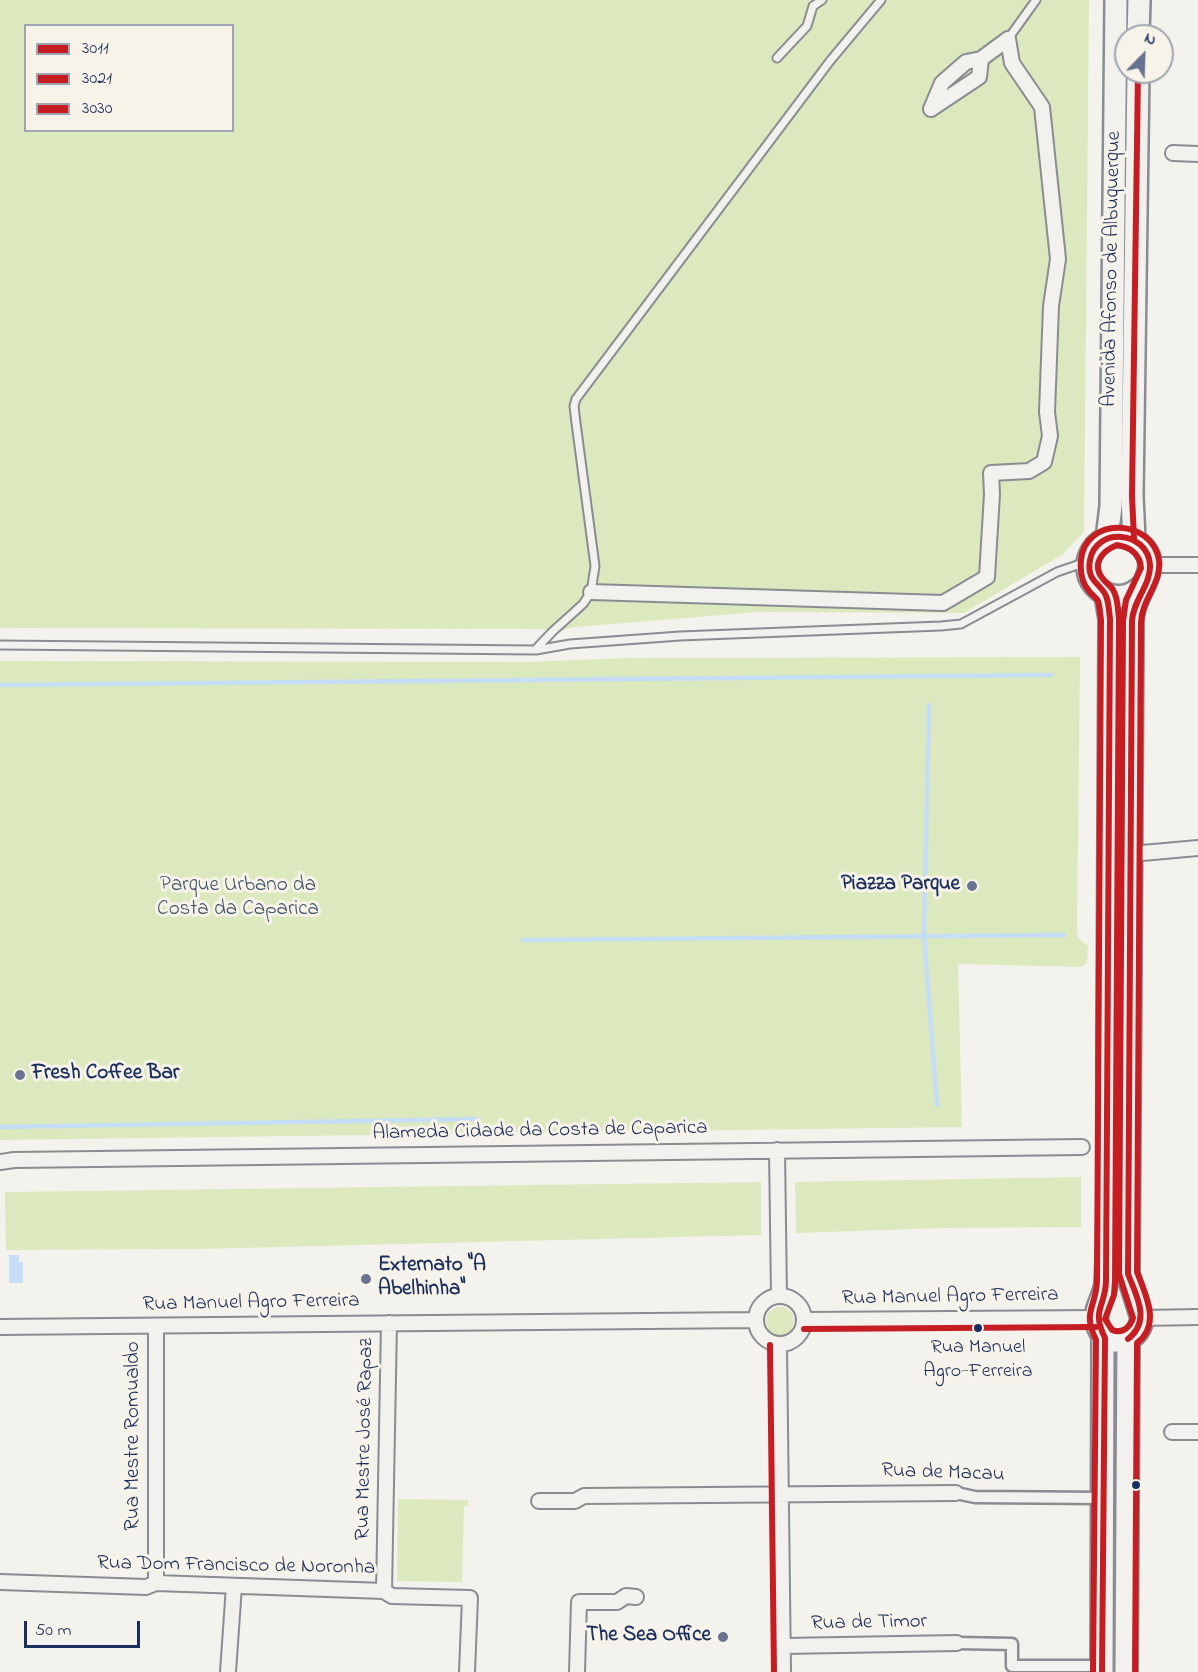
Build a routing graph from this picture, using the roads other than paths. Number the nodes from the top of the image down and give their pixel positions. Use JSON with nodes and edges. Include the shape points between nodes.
{"nodes":[{"id":1,"x":822,"y":0,"type":"edge"},
{"id":2,"x":881,"y":0,"type":"edge"},
{"id":3,"x":1036,"y":0,"type":"edge"},
{"id":4,"x":1116,"y":0,"type":"edge"},
{"id":5,"x":1138,"y":0,"type":"edge"},
{"id":6,"x":1138,"y":24,"type":"edge"},
{"id":7,"x":1008,"y":39,"type":"junction"},
{"id":8,"x":777,"y":58,"type":"dead end"},
{"id":9,"x":1138,"y":84,"type":"edge"},
{"id":10,"x":931,"y":109,"type":"dead end"},
{"id":11,"x":1173,"y":153,"type":"dead end"},
{"id":12,"x":1198,"y":154,"type":"edge"},
{"id":13,"x":1107,"y":538,"type":"junction"},
{"id":14,"x":1134,"y":539,"type":"junction"},
{"id":15,"x":1088,"y":561,"type":"junction"},
{"id":16,"x":1198,"y":565,"type":"edge"},
{"id":17,"x":1148,"y":574,"type":"junction"},
{"id":18,"x":591,"y":592,"type":"junction"},
{"id":19,"x":1106,"y":595,"type":"junction"},
{"id":20,"x":0,"y":645,"type":"edge"},
{"id":21,"x":536,"y":650,"type":"junction"},
{"id":22,"x":1198,"y":848,"type":"edge"},
{"id":23,"x":1131,"y":854,"type":"junction"},
{"id":24,"x":1082,"y":1147,"type":"dead end"},
{"id":25,"x":777,"y":1150,"type":"junction"},
{"id":26,"x":0,"y":1162,"type":"edge"},
{"id":27,"x":779,"y":1296,"type":"junction"},
{"id":28,"x":1140,"y":1311,"type":"junction"},
{"id":29,"x":1198,"y":1317,"type":"edge"},
{"id":30,"x":1100,"y":1319,"type":"junction"},
{"id":31,"x":755,"y":1320,"type":"junction"},
{"id":32,"x":804,"y":1320,"type":"junction"},
{"id":33,"x":389,"y":1323,"type":"junction"},
{"id":34,"x":156,"y":1326,"type":"junction"},
{"id":35,"x":0,"y":1327,"type":"edge"},
{"id":36,"x":1128,"y":1340,"type":"junction"},
{"id":37,"x":779,"y":1345,"type":"junction"},
{"id":38,"x":1172,"y":1431,"type":"dead end"},
{"id":39,"x":1198,"y":1432,"type":"edge"},
{"id":40,"x":956,"y":1492,"type":"joint"},
{"id":41,"x":781,"y":1493,"type":"junction"},
{"id":42,"x":1103,"y":1498,"type":"junction"},
{"id":43,"x":539,"y":1501,"type":"dead end"},
{"id":44,"x":0,"y":1582,"type":"edge"},
{"id":45,"x":156,"y":1582,"type":"junction"},
{"id":46,"x":234,"y":1586,"type":"junction"},
{"id":47,"x":384,"y":1591,"type":"junction"},
{"id":48,"x":636,"y":1597,"type":"dead end"},
{"id":49,"x":957,"y":1643,"type":"joint"},
{"id":50,"x":783,"y":1646,"type":"junction"},
{"id":51,"x":1102,"y":1669,"type":"edge"},
{"id":52,"x":228,"y":1672,"type":"edge"},
{"id":53,"x":467,"y":1672,"type":"edge"},
{"id":54,"x":577,"y":1672,"type":"edge"},
{"id":55,"x":783,"y":1672,"type":"edge"},
{"id":56,"x":1126,"y":1672,"type":"edge"}],
"edges":[{"from":1,"to":8,"type":"lane","via":[[813,6],[807,26]]},
{"from":2,"to":18,"type":"lane","via":[[830,61],[576,399],[595,566]]},
{"from":3,"to":7,"type":"lane"},
{"from":4,"to":13,"type":"main road","name":"Avenida Afonso de Albuquerque","via":[[1111,506]]},
{"from":5,"to":6,"type":"main road"},
{"from":7,"to":10,"type":"street","via":[[981,59],[966,62],[942,83]]},
{"from":7,"to":18,"type":"street","via":[[1012,63],[1042,107],[1058,259],[1051,306],[1047,412],[1050,436],[1044,462],[1029,471],[991,473],[987,577],[943,603]]},
{"from":9,"to":14,"type":"main road","name":"Avenida Afonso de Albuquerque"},
{"from":11,"to":12,"type":"street"},
{"from":13,"to":14,"type":"main road"},
{"from":13,"to":15,"type":"main road","via":[[1098,544]]},
{"from":14,"to":17,"type":"main road","via":[[1148,555]]},
{"from":15,"to":19,"type":"main road","via":[[1091,580]]},
{"from":15,"to":21,"type":"lane","via":[[1058,572],[962,624],[680,636]]},
{"from":16,"to":17,"type":"street"},
{"from":17,"to":19,"type":"main road","via":[[1131,596]]},
{"from":17,"to":23,"type":"main road","via":[[1135,603],[1132,627]]},
{"from":18,"to":21,"type":"lane"},
{"from":19,"to":30,"type":"main road","via":[[1110,619],[1108,1146],[1106,1274]]},
{"from":20,"to":21,"type":"lane"},
{"from":22,"to":23,"type":"street"},
{"from":23,"to":28,"type":"main road","via":[[1128,1274]]},
{"from":24,"to":25,"type":"street","name":"Alameda Cidade da Costa de Caparica"},
{"from":25,"to":26,"type":"street","name":"Alameda Cidade da Costa de Caparica"},
{"from":25,"to":27,"type":"street"},
{"from":27,"to":31,"type":"street","via":[[762,1304]]},
{"from":27,"to":32,"type":"street","via":[[798,1304]]},
{"from":28,"to":29,"type":"street"},
{"from":28,"to":30,"type":"main road","via":[[1127,1296],[1119,1295],[1106,1299]]},
{"from":28,"to":36,"type":"main road","via":[[1138,1331]]},
{"from":30,"to":32,"type":"street","name":"Rua Manuel Agro Ferreira"},
{"from":30,"to":36,"type":"main road","via":[[1115,1341]]},
{"from":30,"to":42,"type":"main road"},
{"from":31,"to":33,"type":"street","name":"Rua Manuel Agro Ferreira"},
{"from":31,"to":37,"type":"street","via":[[761,1336]]},
{"from":32,"to":37,"type":"street","via":[[798,1337]]},
{"from":33,"to":34,"type":"street","name":"Rua Manuel Agro Ferreira"},
{"from":33,"to":47,"type":"street","name":"Rua Mestre José Rapaz"},
{"from":34,"to":35,"type":"street","name":"Rua Manuel Agro Ferreira"},
{"from":34,"to":45,"type":"street","name":"Rua Mestre Romualdo"},
{"from":36,"to":56,"type":"main road"},
{"from":37,"to":41,"type":"street"},
{"from":38,"to":39,"type":"street"},
{"from":40,"to":41,"type":"street","name":"Rua de Macau"},
{"from":40,"to":42,"type":"street","name":"Rua de Macau","via":[[975,1497]]},
{"from":41,"to":43,"type":"street","name":"Rua de Macau","via":[[584,1496],[575,1501]]},
{"from":41,"to":50,"type":"street"},
{"from":42,"to":51,"type":"main road"},
{"from":44,"to":45,"type":"street","name":"Rua Dom Francisco de Noronha","via":[[146,1587]]},
{"from":45,"to":46,"type":"street","name":"Rua Dom Francisco de Noronha"},
{"from":46,"to":47,"type":"street","name":"Rua Dom Francisco de Noronha"},
{"from":46,"to":52,"type":"street"},
{"from":47,"to":53,"type":"street","name":"Rua Dom Francisco de Noronha","via":[[392,1596],[470,1598]]},
{"from":48,"to":54,"type":"street","via":[[626,1596],[617,1602],[579,1602]]},
{"from":49,"to":50,"type":"street","name":"Rua de Timor"},
{"from":49,"to":51,"type":"street","via":[[1012,1644],[1012,1665]]},
{"from":50,"to":55,"type":"street"}]}
